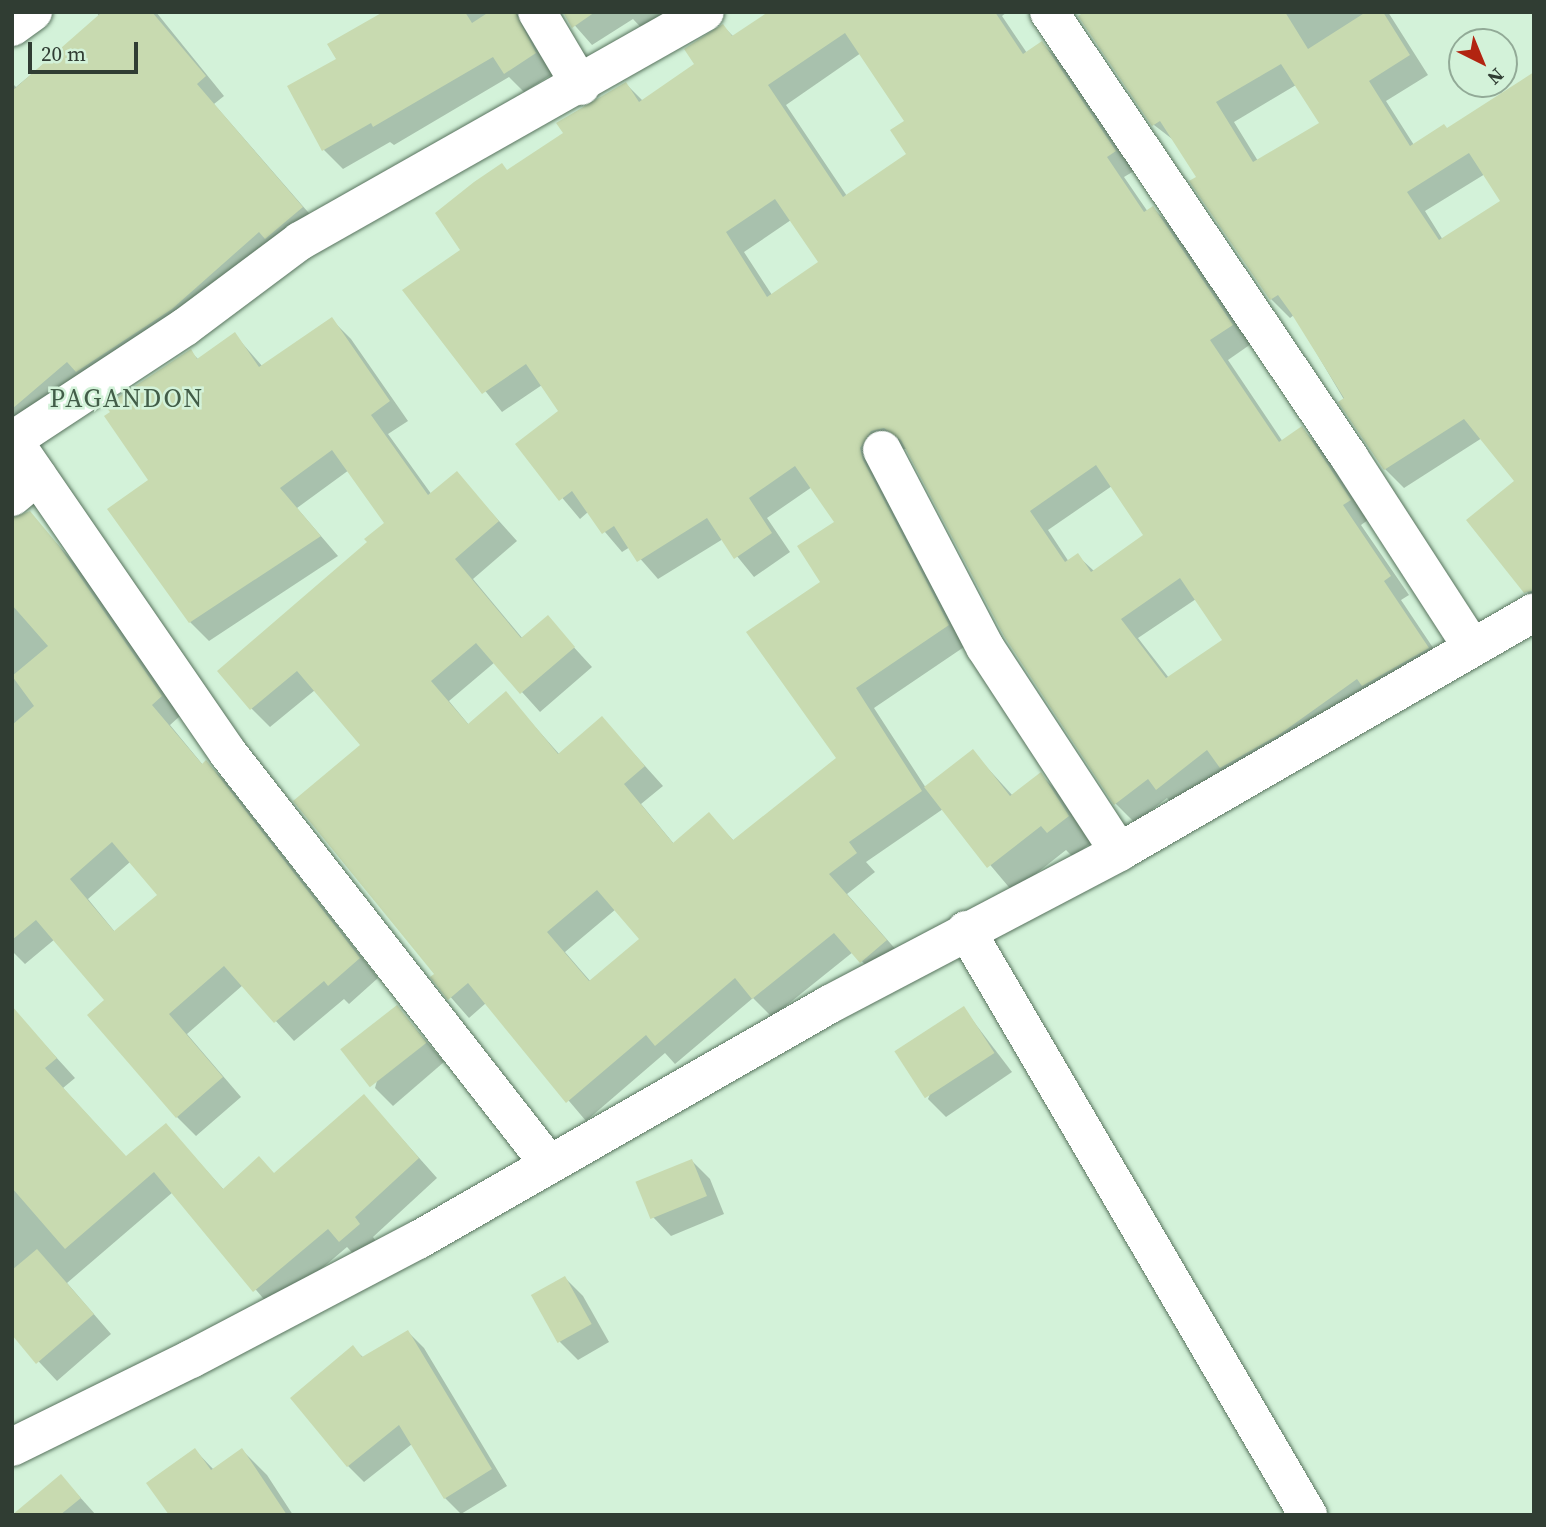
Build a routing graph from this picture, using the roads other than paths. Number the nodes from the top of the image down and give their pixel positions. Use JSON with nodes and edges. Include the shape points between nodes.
{"nodes":[{"id":1,"x":33,"y":12,"type":"edge"},
{"id":2,"x":537,"y":12,"type":"edge"},
{"id":3,"x":705,"y":12,"type":"edge"},
{"id":4,"x":1049,"y":12,"type":"edge"},
{"id":5,"x":12,"y":27,"type":"edge"},
{"id":6,"x":581,"y":86,"type":"junction"},
{"id":7,"x":13,"y":440,"type":"edge"},
{"id":8,"x":882,"y":450,"type":"dead end"},
{"id":9,"x":25,"y":487,"type":"edge"},
{"id":10,"x":1534,"y":612,"type":"edge"},
{"id":11,"x":1472,"y":647,"type":"junction"},
{"id":12,"x":1119,"y":852,"type":"junction"},
{"id":13,"x":966,"y":930,"type":"junction"},
{"id":14,"x":549,"y":1164,"type":"junction"},
{"id":15,"x":12,"y":1447,"type":"edge"},
{"id":16,"x":1308,"y":1515,"type":"edge"}],
"edges":[{"from":1,"to":5,"type":"street"},
{"from":2,"to":6,"type":"street"},
{"from":3,"to":6,"type":"street"},
{"from":4,"to":11,"type":"street"},
{"from":6,"to":7,"type":"street","via":[[300,240],[185,327]]},
{"from":7,"to":9,"type":"street"},
{"from":8,"to":12,"type":"street","via":[[985,647]]},
{"from":9,"to":14,"type":"street"},
{"from":10,"to":11,"type":"street"},
{"from":11,"to":12,"type":"street"},
{"from":12,"to":13,"type":"street"},
{"from":13,"to":14,"type":"street"},
{"from":13,"to":16,"type":"street"},
{"from":14,"to":15,"type":"street","via":[[191,1360]]}]}
